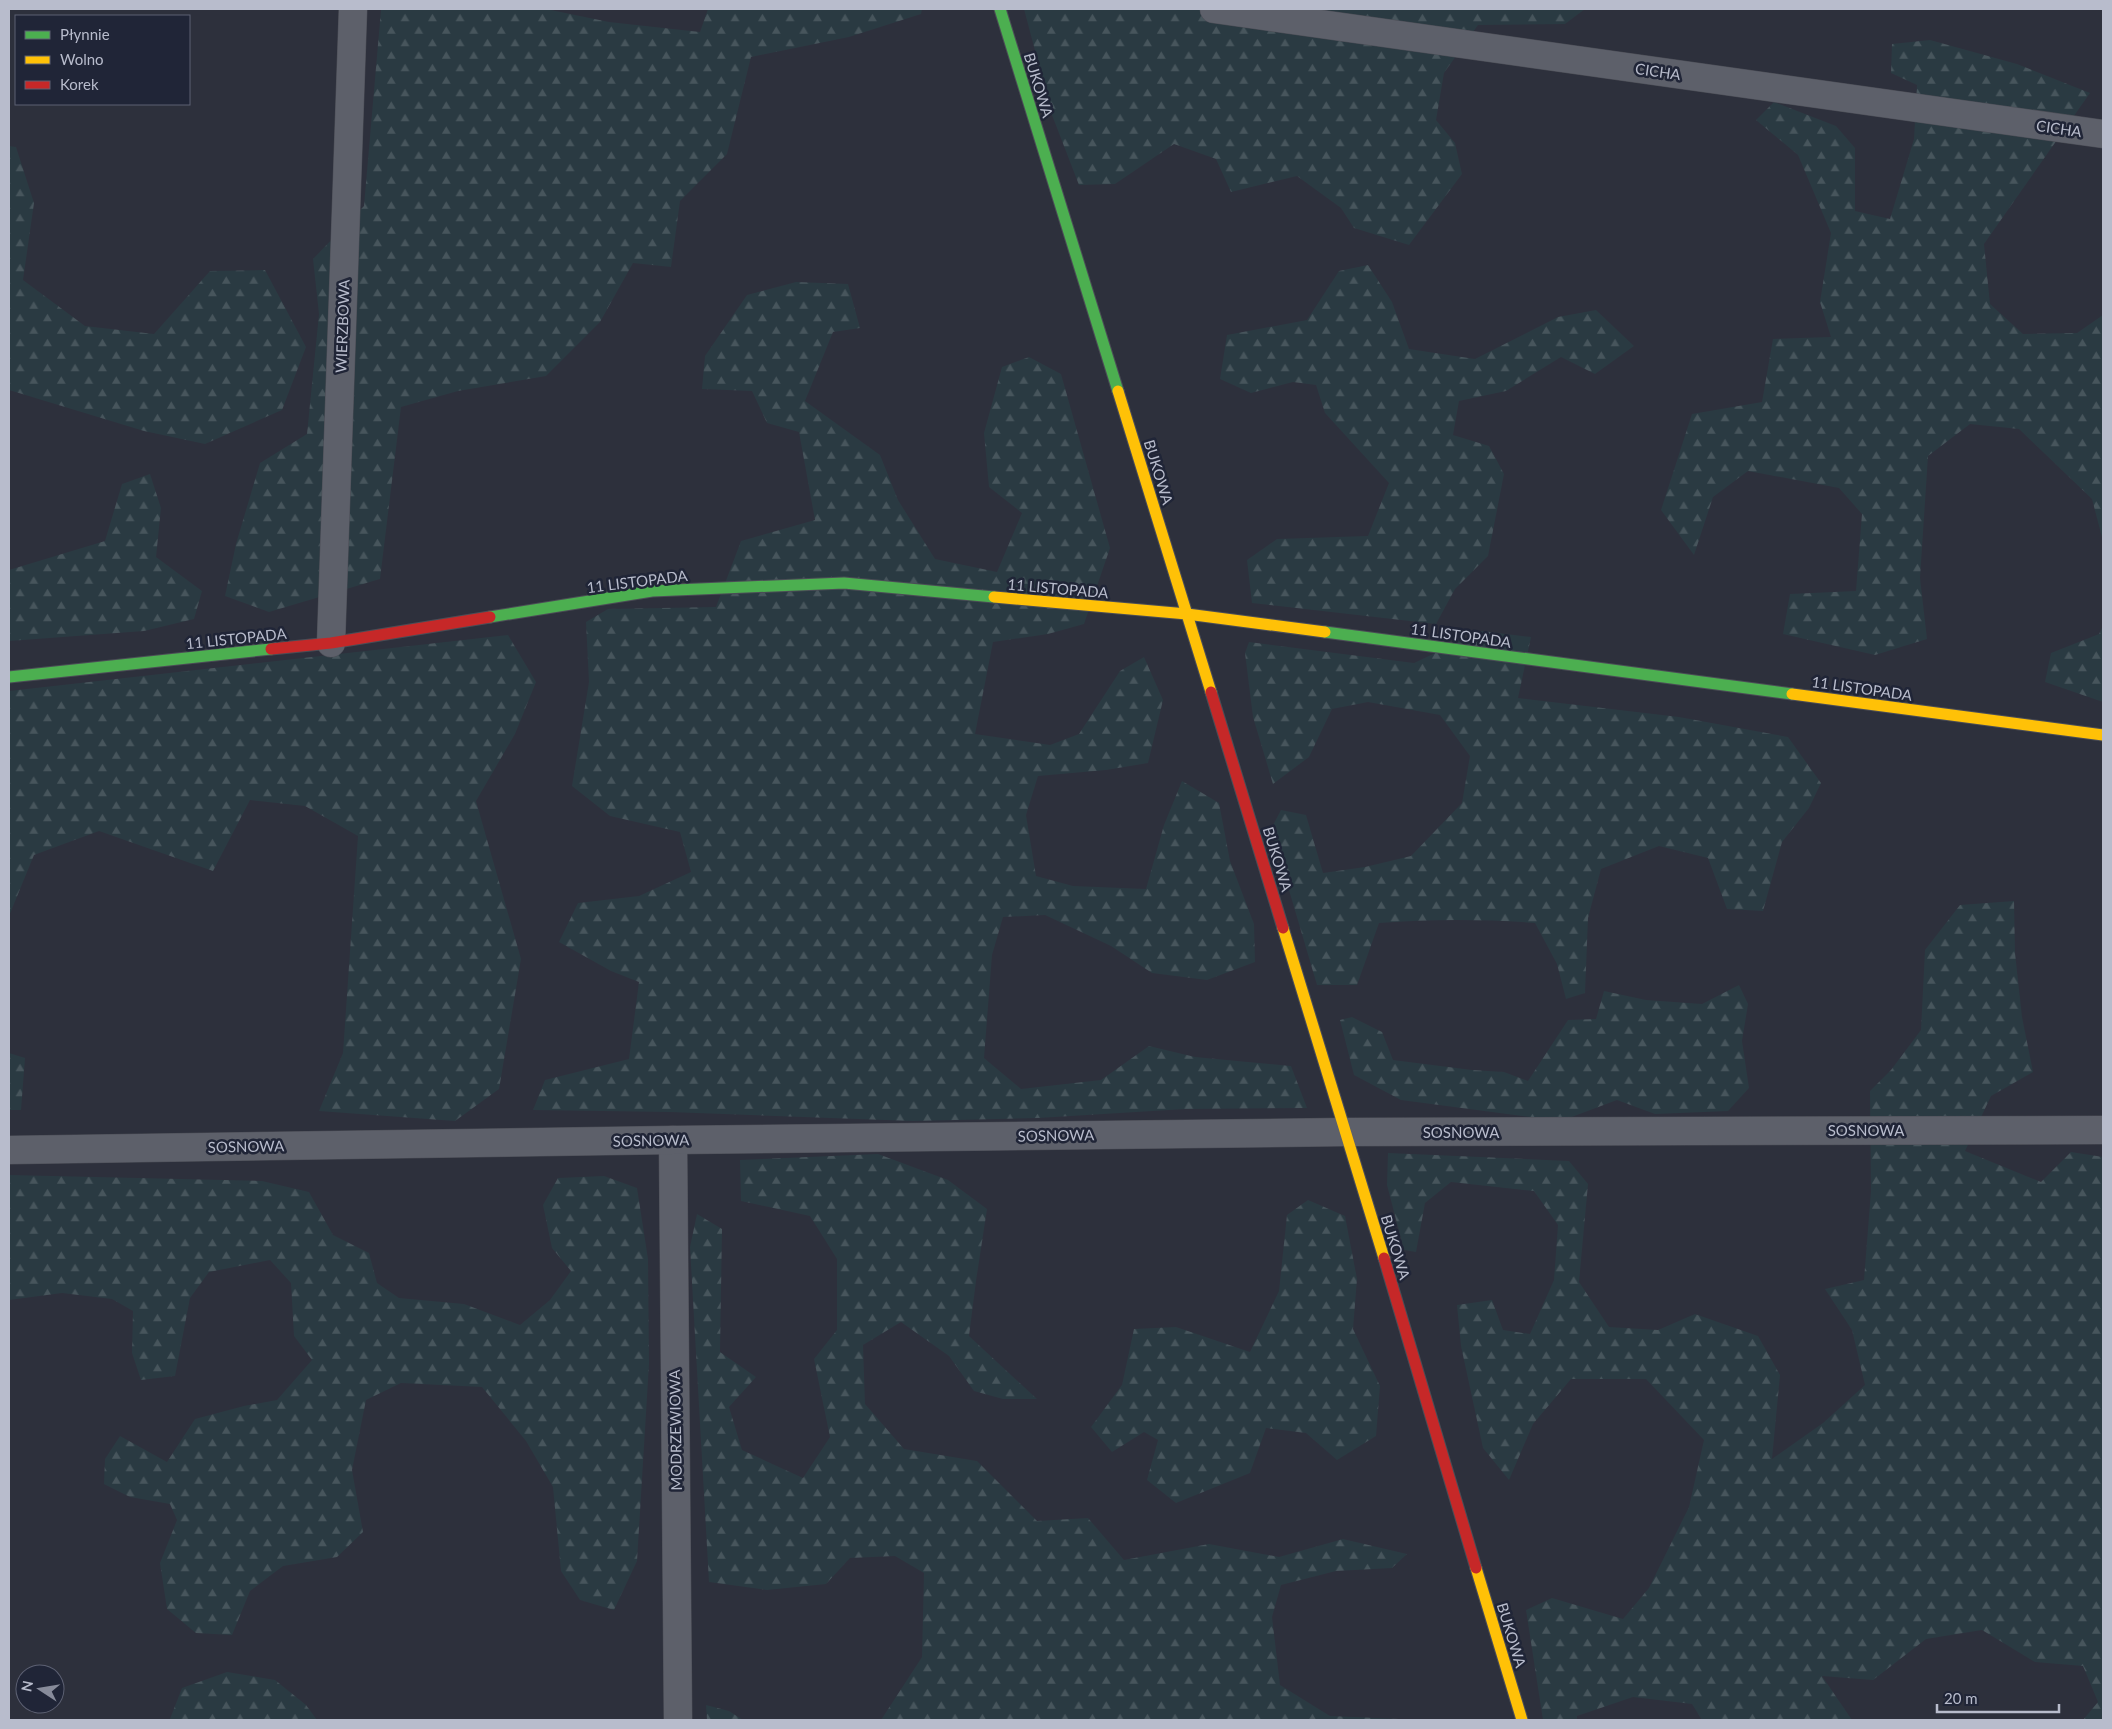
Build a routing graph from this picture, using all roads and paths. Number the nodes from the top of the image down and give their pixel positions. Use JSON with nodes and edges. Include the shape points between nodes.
{"nodes":[{"id":1,"x":353,"y":9,"type":"edge"},
{"id":2,"x":1000,"y":9,"type":"edge"},
{"id":3,"x":1214,"y":9,"type":"edge"},
{"id":4,"x":2103,"y":134,"type":"edge"},
{"id":5,"x":1187,"y":614,"type":"junction"},
{"id":6,"x":331,"y":643,"type":"junction"},
{"id":7,"x":9,"y":677,"type":"edge"},
{"id":8,"x":2103,"y":735,"type":"edge"},
{"id":9,"x":2103,"y":1130,"type":"edge"},
{"id":10,"x":1346,"y":1132,"type":"junction"},
{"id":11,"x":673,"y":1140,"type":"junction"},
{"id":12,"x":9,"y":1150,"type":"edge"},
{"id":13,"x":678,"y":1720,"type":"edge"},
{"id":14,"x":1522,"y":1720,"type":"edge"}],
"edges":[{"from":1,"to":6,"type":"street","name":"WIERZBOWA"},
{"from":2,"to":5,"type":"street","name":"BUKOWA"},
{"from":3,"to":4,"type":"street","name":"CICHA"},
{"from":5,"to":6,"type":"street","name":"11 LISTOPADA","via":[[844,583],[652,591]]},
{"from":5,"to":8,"type":"street","name":"11 LISTOPADA"},
{"from":5,"to":10,"type":"street","name":"BUKOWA"},
{"from":6,"to":7,"type":"street","name":"11 LISTOPADA"},
{"from":9,"to":10,"type":"street","name":"SOSNOWA"},
{"from":10,"to":11,"type":"street","name":"SOSNOWA"},
{"from":10,"to":14,"type":"street","name":"BUKOWA"},
{"from":11,"to":12,"type":"street","name":"SOSNOWA"},
{"from":11,"to":13,"type":"street","name":"MODRZEWIOWA"}]}
